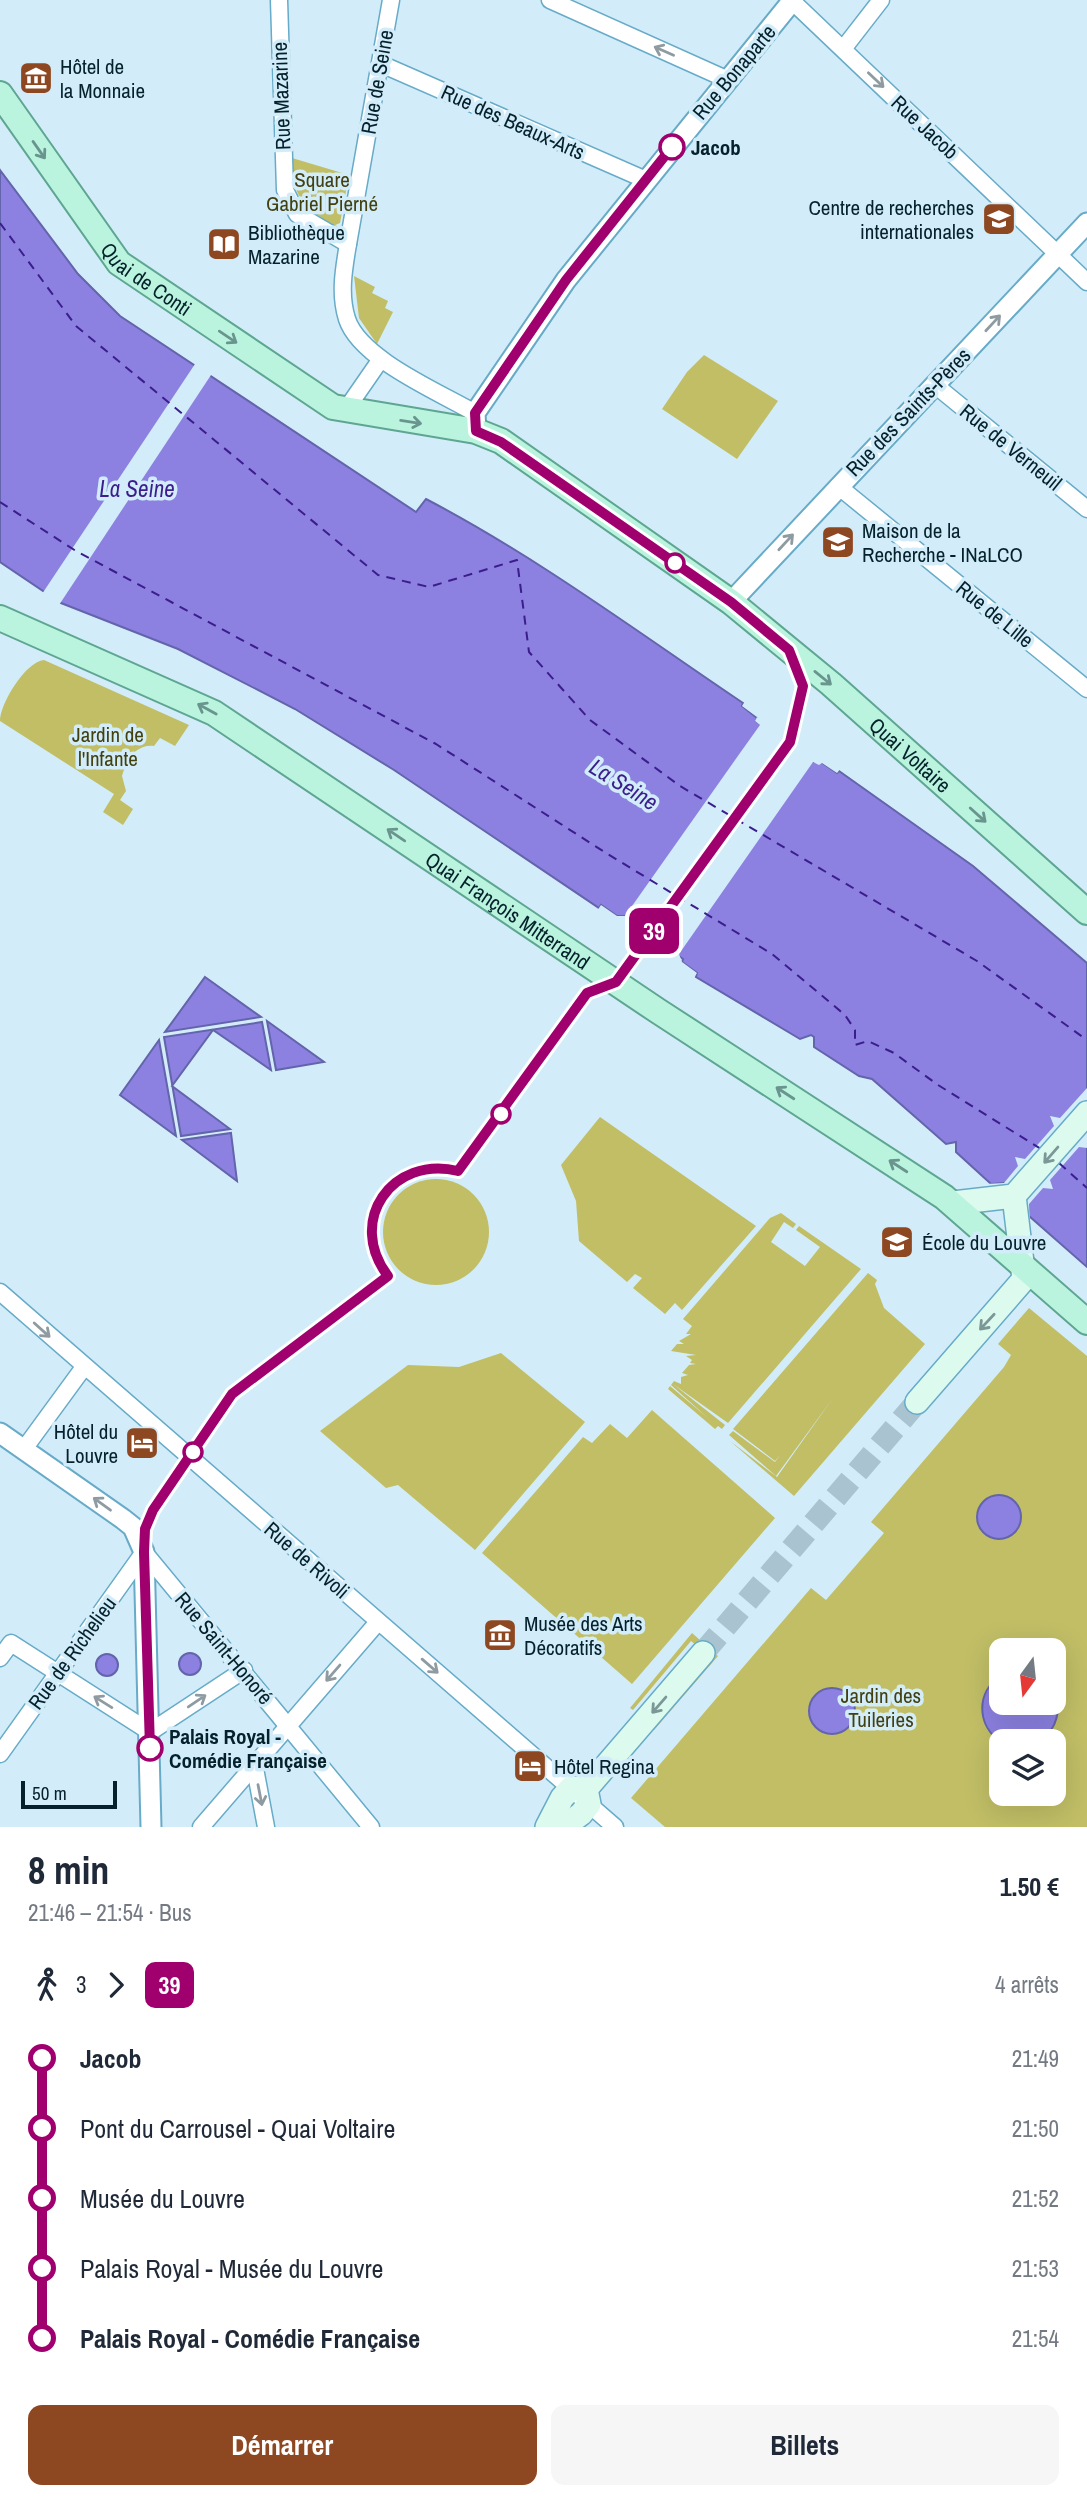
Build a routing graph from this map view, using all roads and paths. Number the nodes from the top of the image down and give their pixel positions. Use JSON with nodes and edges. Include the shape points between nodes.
{"nodes":[{"id":1,"x":279,"y":0,"type":"edge"},
{"id":2,"x":391,"y":0,"type":"edge"},
{"id":3,"x":550,"y":0,"type":"edge"},
{"id":4,"x":792,"y":0,"type":"edge"},
{"id":5,"x":881,"y":0,"type":"edge"},
{"id":6,"x":843,"y":50,"type":"junction"},
{"id":7,"x":381,"y":64,"type":"junction"},
{"id":8,"x":726,"y":79,"type":"junction"},
{"id":9,"x":0,"y":94,"type":"edge"},
{"id":10,"x":646,"y":180,"type":"junction"},
{"id":11,"x":1087,"y":223,"type":"edge"},
{"id":12,"x":348,"y":244,"type":"junction"},
{"id":13,"x":1059,"y":254,"type":"junction"},
{"id":14,"x":1087,"y":282,"type":"edge"},
{"id":15,"x":381,"y":359,"type":"junction"},
{"id":16,"x":935,"y":385,"type":"junction"},
{"id":17,"x":449,"y":398,"type":"junction"},
{"id":18,"x":345,"y":411,"type":"junction"},
{"id":19,"x":475,"y":422,"type":"junction"},
{"id":20,"x":440,"y":426,"type":"junction"},
{"id":21,"x":838,"y":486,"type":"junction"},
{"id":22,"x":1087,"y":509,"type":"edge"},
{"id":23,"x":731,"y":602,"type":"junction"},
{"id":24,"x":0,"y":618,"type":"edge"},
{"id":25,"x":1087,"y":689,"type":"edge"},
{"id":26,"x":1087,"y":912,"type":"edge"},
{"id":27,"x":1087,"y":1113,"type":"edge"},
{"id":28,"x":1014,"y":1196,"type":"junction"},
{"id":29,"x":953,"y":1203,"type":"junction"},
{"id":30,"x":1023,"y":1268,"type":"junction"},
{"id":31,"x":0,"y":1292,"type":"edge"},
{"id":32,"x":1087,"y":1322,"type":"edge"},
{"id":33,"x":84,"y":1367,"type":"junction"},
{"id":34,"x":917,"y":1402,"type":"tunnel mouth"},
{"id":35,"x":0,"y":1433,"type":"edge"},
{"id":36,"x":23,"y":1449,"type":"junction"},
{"id":37,"x":144,"y":1552,"type":"junction"},
{"id":38,"x":378,"y":1622,"type":"junction"},
{"id":39,"x":703,"y":1653,"type":"tunnel mouth"},
{"id":40,"x":0,"y":1658,"type":"edge"},
{"id":41,"x":244,"y":1670,"type":"junction"},
{"id":42,"x":55,"y":1673,"type":"junction"},
{"id":43,"x":288,"y":1724,"type":"junction"},
{"id":44,"x":150,"y":1732,"type":"junction"},
{"id":45,"x":0,"y":1754,"type":"edge"},
{"id":46,"x":254,"y":1763,"type":"junction"},
{"id":47,"x":582,"y":1794,"type":"junction"},
{"id":48,"x":204,"y":1823,"type":"edge"},
{"id":49,"x":151,"y":1827,"type":"edge"},
{"id":50,"x":191,"y":1827,"type":"edge"},
{"id":51,"x":266,"y":1827,"type":"edge"},
{"id":52,"x":370,"y":1827,"type":"edge"},
{"id":53,"x":547,"y":1827,"type":"edge"},
{"id":54,"x":563,"y":1827,"type":"edge"},
{"id":55,"x":615,"y":1827,"type":"edge"}],
"edges":[{"from":1,"to":12,"type":"street","name":"Rue Mazarine","via":[[285,190],[297,214]]},
{"from":2,"to":7,"type":"street","name":"Rue de Seine"},
{"from":8,"to":3,"type":"street","one_way":true},
{"from":4,"to":6,"type":"street","name":"Rue Jacob"},
{"from":4,"to":8,"type":"street","name":"Rue Bonaparte"},
{"from":5,"to":6,"type":"street"},
{"from":6,"to":13,"type":"street","name":"Rue Jacob","one_way":true},
{"from":7,"to":10,"type":"street","name":"Rue des Beaux-Arts"},
{"from":7,"to":12,"type":"street","name":"Rue de Seine"},
{"from":8,"to":10,"type":"street","name":"Rue Bonaparte"},
{"from":9,"to":18,"type":"main road","name":"Quai de Conti","one_way":true,"via":[[119,263]]},
{"from":10,"to":19,"type":"street","name":"Rue Bonaparte","via":[[566,280]]},
{"from":11,"to":13,"type":"street","name":"Rue des Saints-Pères"},
{"from":12,"to":15,"type":"street","name":"Rue de Seine","via":[[342,284],[347,319],[362,344]]},
{"from":13,"to":14,"type":"street","name":"Rue Jacob"},
{"from":16,"to":13,"type":"street","name":"Rue des Saints-Pères","one_way":true},
{"from":15,"to":17,"type":"street","name":"Rue de Seine"},
{"from":15,"to":18,"type":"street"},
{"from":16,"to":21,"type":"street","name":"Rue des Saints-Pères"},
{"from":16,"to":22,"type":"street","name":"Rue de Verneuil"},
{"from":17,"to":19,"type":"street","name":"Rue de Seine"},
{"from":17,"to":20,"type":"street"},
{"from":18,"to":20,"type":"main road","name":"Quai de Conti","one_way":true},
{"from":19,"to":20,"type":"main road","name":"Quai de Conti"},
{"from":19,"to":23,"type":"main road","name":"Quai Voltaire"},
{"from":23,"to":21,"type":"street","name":"Rue des Saints-Pères","one_way":true},
{"from":21,"to":25,"type":"street","name":"Rue de Lille"},
{"from":23,"to":26,"type":"main road","name":"Quai Voltaire","one_way":true,"via":[[831,684]]},
{"from":29,"to":24,"type":"main road","name":"Quai François Mitterrand","one_way":true,"via":[[214,713]]},
{"from":27,"to":28,"type":"main road","one_way":true},
{"from":28,"to":29,"type":"main road"},
{"from":28,"to":30,"type":"main road"},
{"from":29,"to":30,"type":"main road","name":"Quai François Mitterrand"},
{"from":30,"to":32,"type":"main road","name":"Quai François Mitterrand"},
{"from":30,"to":34,"type":"main road","one_way":true,"via":[[1024,1279]]},
{"from":31,"to":33,"type":"street","name":"Rue de Rivoli","one_way":true},
{"from":33,"to":36,"type":"street"},
{"from":33,"to":38,"type":"street","name":"Rue de Rivoli"},
{"from":35,"to":36,"type":"street","name":"Rue Saint-Honoré"},
{"from":37,"to":36,"type":"street","name":"Rue Saint-Honoré","one_way":true,"via":[[123,1519]]},
{"from":37,"to":41,"type":"street","name":"Rue Saint-Honoré"},
{"from":37,"to":42,"type":"street","name":"Rue de Richelieu"},
{"from":37,"to":44,"type":"street"},
{"from":38,"to":43,"type":"street","one_way":true},
{"from":38,"to":47,"type":"street","name":"Rue de Rivoli","one_way":true},
{"from":39,"to":47,"type":"main road","one_way":true},
{"from":40,"to":42,"type":"street","via":[[11,1643]]},
{"from":41,"to":43,"type":"street","name":"Rue Saint-Honoré"},
{"from":44,"to":41,"type":"street","one_way":true},
{"from":44,"to":42,"type":"street","one_way":true},
{"from":42,"to":45,"type":"street","name":"Rue de Richelieu"},
{"from":43,"to":46,"type":"street"},
{"from":43,"to":52,"type":"street","name":"Rue Saint-Honoré"},
{"from":44,"to":49,"type":"street"},
{"from":46,"to":48,"type":"street"},
{"from":46,"to":51,"type":"street","one_way":true},
{"from":47,"to":53,"type":"main road","via":[[562,1798]]},
{"from":47,"to":54,"type":"main road","via":[[581,1814]]},
{"from":47,"to":55,"type":"street","name":"Rue de Rivoli"},
{"from":48,"to":50,"type":"street"}]}
